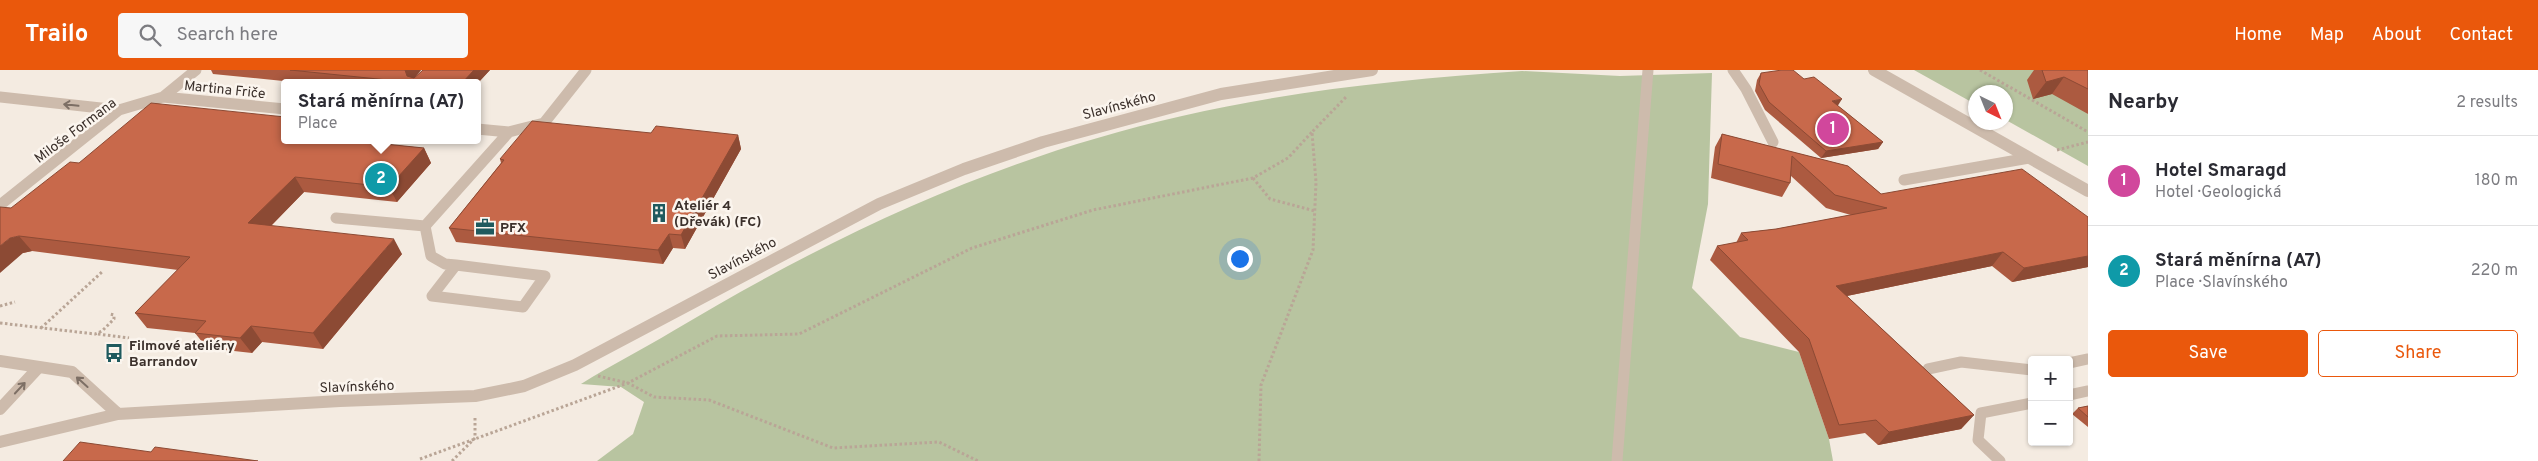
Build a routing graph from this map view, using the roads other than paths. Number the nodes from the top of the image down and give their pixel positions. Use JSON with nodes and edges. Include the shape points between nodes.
{"nodes":[{"id":1,"x":196,"y":70,"type":"edge"},
{"id":2,"x":586,"y":70,"type":"edge"},
{"id":3,"x":1372,"y":70,"type":"edge"},
{"id":4,"x":1648,"y":70,"type":"edge"},
{"id":5,"x":1733,"y":70,"type":"edge"},
{"id":6,"x":1874,"y":70,"type":"edge"},
{"id":7,"x":0,"y":97,"type":"edge"},
{"id":8,"x":163,"y":97,"type":"junction"},
{"id":9,"x":281,"y":109,"type":"edge"},
{"id":10,"x":119,"y":110,"type":"junction"},
{"id":11,"x":481,"y":129,"type":"edge"},
{"id":12,"x":509,"y":132,"type":"junction"},
{"id":13,"x":1773,"y":142,"type":"dead end"},
{"id":14,"x":2029,"y":158,"type":"junction"},
{"id":15,"x":1904,"y":180,"type":"dead end"},
{"id":16,"x":2088,"y":191,"type":"edge"},
{"id":17,"x":0,"y":205,"type":"edge"},
{"id":18,"x":336,"y":218,"type":"dead end"},
{"id":19,"x":425,"y":226,"type":"junction"},
{"id":20,"x":456,"y":265,"type":"junction"},
{"id":21,"x":2088,"y":359,"type":"edge"},
{"id":22,"x":0,"y":361,"type":"edge"},
{"id":23,"x":2073,"y":361,"type":"edge"},
{"id":24,"x":39,"y":367,"type":"junction"},
{"id":25,"x":1928,"y":369,"type":"edge"},
{"id":26,"x":2028,"y":370,"type":"edge"},
{"id":27,"x":2088,"y":391,"type":"edge"},
{"id":28,"x":2073,"y":394,"type":"edge"},
{"id":29,"x":2028,"y":403,"type":"edge"},
{"id":30,"x":0,"y":410,"type":"edge"},
{"id":31,"x":118,"y":414,"type":"junction"},
{"id":32,"x":0,"y":442,"type":"edge"},
{"id":33,"x":1617,"y":461,"type":"edge"},
{"id":34,"x":2000,"y":461,"type":"edge"}],
"edges":[{"from":1,"to":8,"type":"lane","name":"Miloše Formana"},
{"from":2,"to":12,"type":"lane","via":[[544,123]]},
{"from":3,"to":31,"type":"street","name":"Slavínského","via":[[1221,94],[1044,142],[964,169],[880,204],[575,365],[524,386],[475,396]]},
{"from":4,"to":33,"type":"lane"},
{"from":5,"to":13,"type":"lane"},
{"from":6,"to":14,"type":"street"},
{"from":10,"to":7,"type":"lane","one_way":true},
{"from":8,"to":9,"type":"lane","name":"Martina Friče"},
{"from":8,"to":10,"type":"lane","name":"Miloše Formana"},
{"from":10,"to":17,"type":"lane","name":"Miloše Formana"},
{"from":11,"to":12,"type":"lane"},
{"from":12,"to":19,"type":"lane"},
{"from":14,"to":15,"type":"lane"},
{"from":14,"to":16,"type":"street"},
{"from":18,"to":19,"type":"lane"},
{"from":19,"to":20,"type":"lane","via":[[430,256],[445,264]]},
{"from":20,"to":20,"type":"lane","via":[[486,269],[545,276],[523,307],[432,296]]},
{"from":21,"to":23,"type":"lane"},
{"from":22,"to":24,"type":"street"},
{"from":30,"to":24,"type":"street","one_way":true},
{"from":31,"to":24,"type":"street","one_way":true,"via":[[72,372]]},
{"from":25,"to":26,"type":"lane","via":[[1961,362]]},
{"from":27,"to":28,"type":"lane"},
{"from":29,"to":34,"type":"lane","via":[[1981,413],[1978,440]]},
{"from":31,"to":32,"type":"street","name":"Slavínského"}]}
